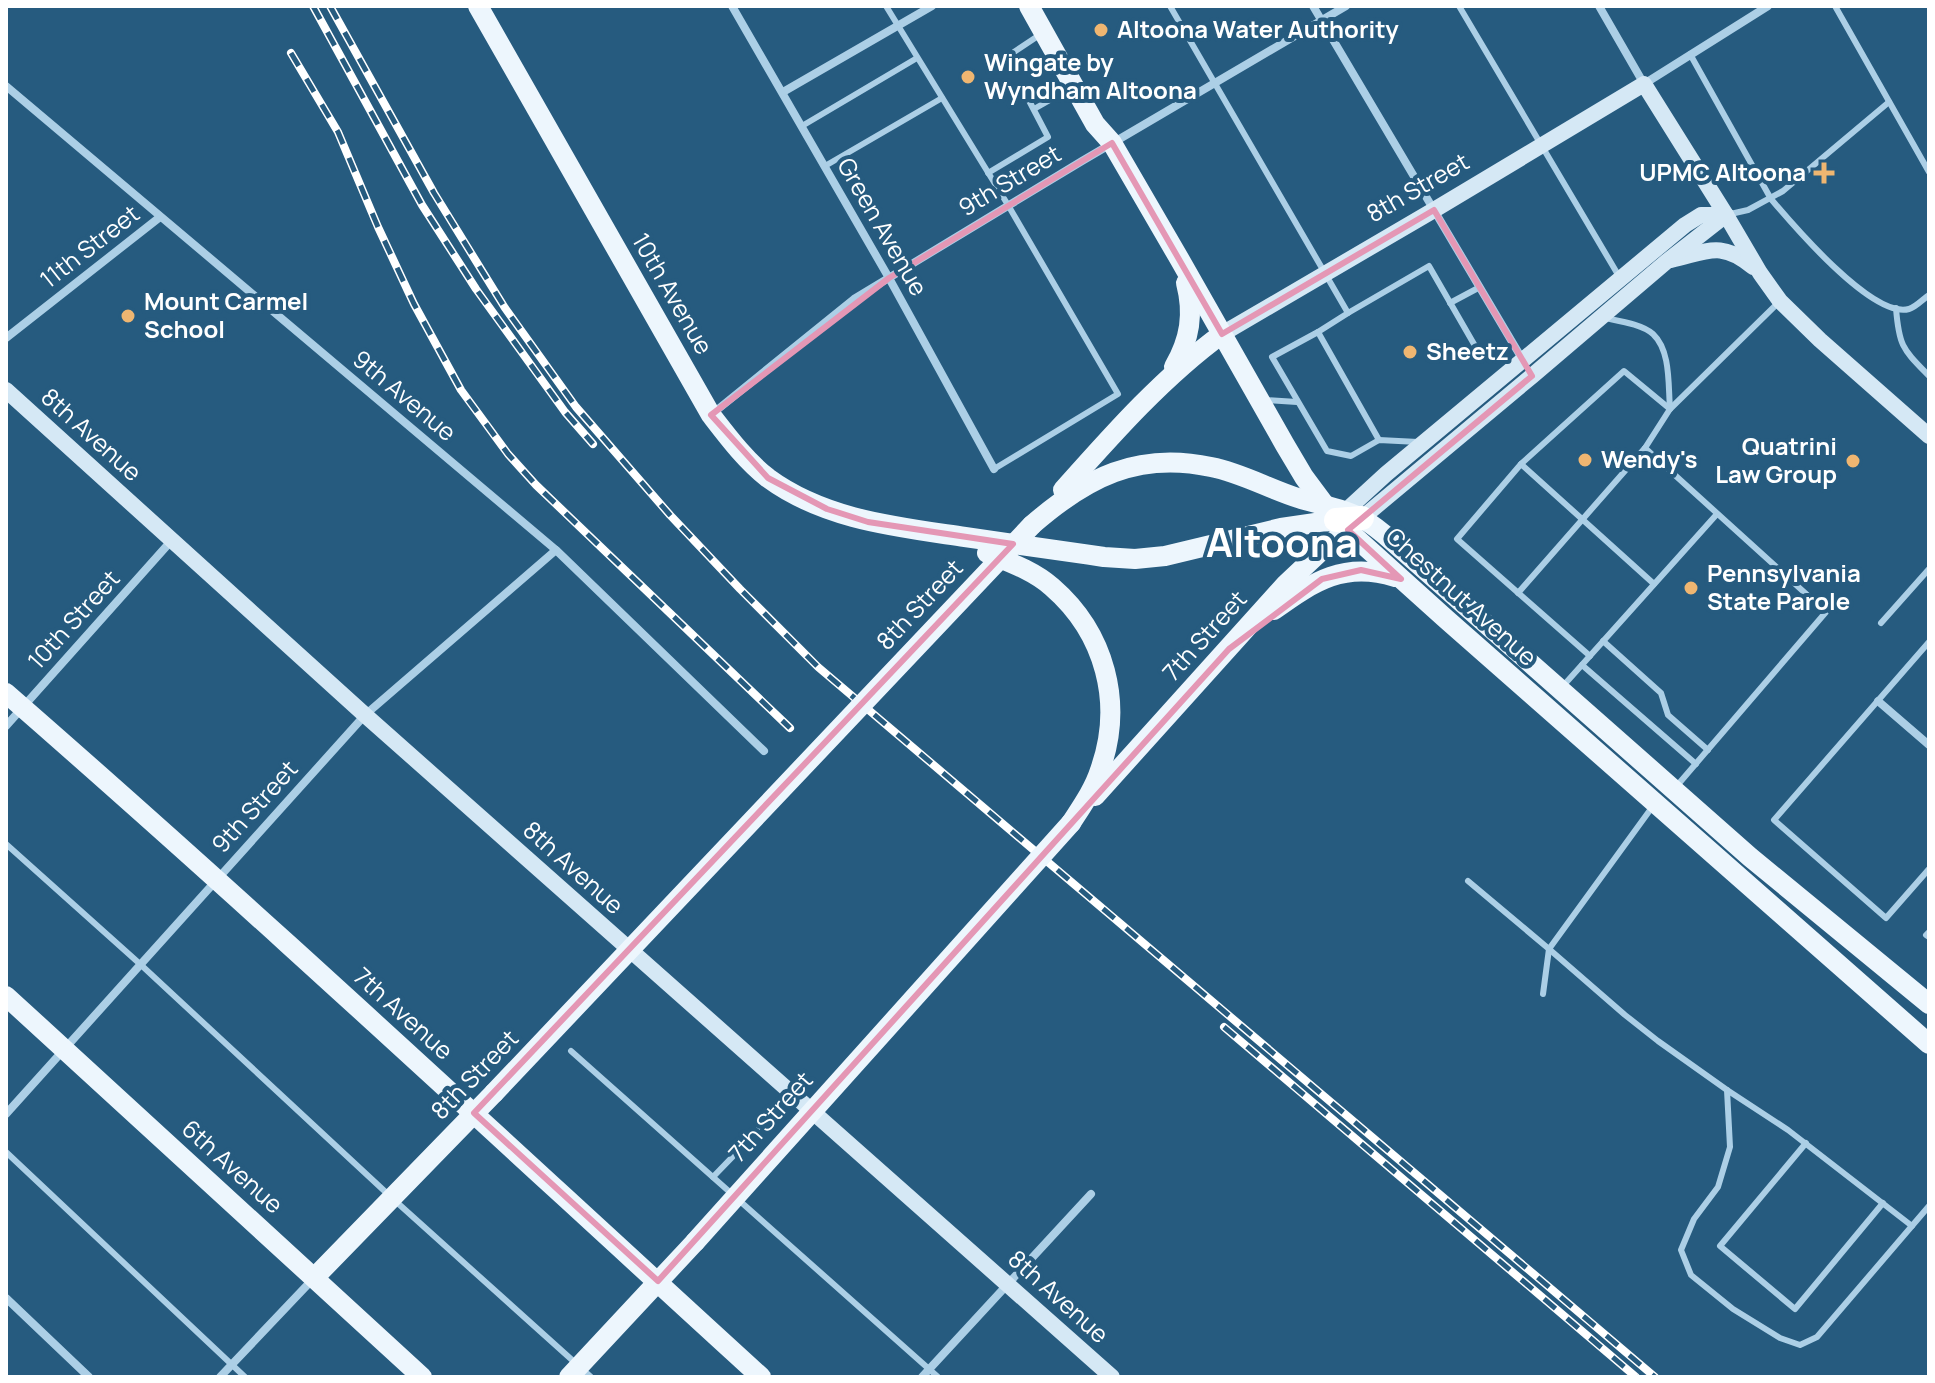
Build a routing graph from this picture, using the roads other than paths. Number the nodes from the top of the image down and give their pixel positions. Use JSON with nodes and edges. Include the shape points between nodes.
{"nodes":[{"id":1,"x":478,"y":6,"type":"edge"},
{"id":2,"x":732,"y":6,"type":"edge"},
{"id":3,"x":886,"y":6,"type":"edge"},
{"id":4,"x":932,"y":6,"type":"edge"},
{"id":5,"x":1029,"y":6,"type":"edge"},
{"id":6,"x":1170,"y":6,"type":"edge"},
{"id":7,"x":1313,"y":6,"type":"edge"},
{"id":8,"x":1346,"y":6,"type":"edge"},
{"id":9,"x":1459,"y":6,"type":"edge"},
{"id":10,"x":1599,"y":6,"type":"edge"},
{"id":11,"x":1768,"y":6,"type":"edge"},
{"id":12,"x":1835,"y":6,"type":"edge"},
{"id":13,"x":1321,"y":21,"type":"junction"},
{"id":14,"x":897,"y":26,"type":"junction"},
{"id":15,"x":1044,"y":32,"type":"junction"},
{"id":16,"x":1690,"y":54,"type":"junction"},
{"id":17,"x":917,"y":58,"type":"junction"},
{"id":18,"x":1012,"y":69,"type":"dead end"},
{"id":19,"x":1214,"y":83,"type":"junction"},
{"id":20,"x":1644,"y":84,"type":"junction"},
{"id":21,"x":6,"y":86,"type":"edge"},
{"id":22,"x":1074,"y":86,"type":"junction"},
{"id":23,"x":1024,"y":91,"type":"dead end"},
{"id":24,"x":783,"y":92,"type":"junction"},
{"id":25,"x":942,"y":98,"type":"junction"},
{"id":26,"x":1889,"y":102,"type":"junction"},
{"id":27,"x":1034,"y":109,"type":"junction"},
{"id":28,"x":802,"y":126,"type":"junction"},
{"id":29,"x":1112,"y":143,"type":"junction"},
{"id":30,"x":1542,"y":145,"type":"junction"},
{"id":31,"x":825,"y":166,"type":"junction"},
{"id":32,"x":1929,"y":172,"type":"edge"},
{"id":33,"x":988,"y":173,"type":"junction"},
{"id":34,"x":1771,"y":199,"type":"junction"},
{"id":35,"x":1008,"y":205,"type":"junction"},
{"id":36,"x":1434,"y":210,"type":"junction"},
{"id":37,"x":1726,"y":215,"type":"junction"},
{"id":38,"x":160,"y":217,"type":"junction"},
{"id":39,"x":1180,"y":260,"type":"junction"},
{"id":40,"x":1666,"y":262,"type":"junction"},
{"id":41,"x":1324,"y":273,"type":"junction"},
{"id":42,"x":1760,"y":273,"type":"junction"},
{"id":43,"x":889,"y":278,"type":"junction"},
{"id":44,"x":1621,"y":279,"type":"junction"},
{"id":45,"x":1480,"y":287,"type":"junction"},
{"id":46,"x":1929,"y":295,"type":"edge"},
{"id":47,"x":1780,"y":301,"type":"junction"},
{"id":48,"x":1450,"y":303,"type":"junction"},
{"id":49,"x":1896,"y":308,"type":"junction"},
{"id":50,"x":1348,"y":313,"type":"junction"},
{"id":51,"x":1601,"y":317,"type":"junction"},
{"id":52,"x":1318,"y":332,"type":"junction"},
{"id":53,"x":1222,"y":334,"type":"junction"},
{"id":54,"x":6,"y":338,"type":"edge"},
{"id":55,"x":1482,"y":358,"type":"dead end"},
{"id":56,"x":1523,"y":360,"type":"junction"},
{"id":57,"x":1532,"y":376,"type":"junction"},
{"id":58,"x":1929,"y":376,"type":"edge"},
{"id":59,"x":1165,"y":382,"type":"junction"},
{"id":60,"x":6,"y":390,"type":"edge"},
{"id":61,"x":1259,"y":399,"type":"junction"},
{"id":62,"x":1297,"y":402,"type":"junction"},
{"id":63,"x":1670,"y":409,"type":"junction"},
{"id":64,"x":711,"y":415,"type":"junction"},
{"id":65,"x":1929,"y":436,"type":"edge"},
{"id":66,"x":1379,"y":440,"type":"junction"},
{"id":67,"x":1425,"y":442,"type":"junction"},
{"id":68,"x":1645,"y":448,"type":"junction"},
{"id":69,"x":1521,"y":464,"type":"junction"},
{"id":70,"x":994,"y":469,"type":"joint"},
{"id":71,"x":1717,"y":514,"type":"junction"},
{"id":72,"x":1343,"y":517,"type":"junction"},
{"id":73,"x":1583,"y":519,"type":"junction"},
{"id":74,"x":1032,"y":525,"type":"junction"},
{"id":75,"x":894,"y":527,"type":"junction"},
{"id":76,"x":172,"y":540,"type":"junction"},
{"id":77,"x":556,"y":550,"type":"junction"},
{"id":78,"x":1929,"y":569,"type":"edge"},
{"id":79,"x":1401,"y":579,"type":"junction"},
{"id":80,"x":1654,"y":584,"type":"junction"},
{"id":81,"x":1518,"y":593,"type":"junction"},
{"id":82,"x":1881,"y":623,"type":"dead end"},
{"id":83,"x":1603,"y":641,"type":"junction"},
{"id":84,"x":1929,"y":642,"type":"edge"},
{"id":85,"x":1229,"y":649,"type":"junction"},
{"id":86,"x":1590,"y":656,"type":"junction"},
{"id":87,"x":1582,"y":665,"type":"junction"},
{"id":88,"x":1560,"y":689,"type":"junction"},
{"id":89,"x":6,"y":693,"type":"edge"},
{"id":90,"x":1878,"y":701,"type":"junction"},
{"id":91,"x":23,"y":707,"type":"junction"},
{"id":92,"x":365,"y":715,"type":"junction"},
{"id":93,"x":6,"y":726,"type":"edge"},
{"id":94,"x":1929,"y":745,"type":"edge"},
{"id":95,"x":1708,"y":750,"type":"junction"},
{"id":96,"x":764,"y":751,"type":"dead end"},
{"id":97,"x":1696,"y":764,"type":"junction"},
{"id":98,"x":1674,"y":789,"type":"junction"},
{"id":99,"x":1655,"y":803,"type":"junction"},
{"id":100,"x":1071,"y":823,"type":"junction"},
{"id":101,"x":6,"y":844,"type":"edge"},
{"id":102,"x":1929,"y":869,"type":"edge"},
{"id":103,"x":216,"y":880,"type":"junction"},
{"id":104,"x":1468,"y":881,"type":"dead end"},
{"id":105,"x":1549,"y":949,"type":"junction"},
{"id":106,"x":140,"y":964,"type":"junction"},
{"id":107,"x":1543,"y":994,"type":"dead end"},
{"id":108,"x":6,"y":996,"type":"edge"},
{"id":109,"x":1929,"y":1004,"type":"edge"},
{"id":110,"x":1929,"y":1044,"type":"edge"},
{"id":111,"x":64,"y":1049,"type":"junction"},
{"id":112,"x":571,"y":1051,"type":"dead end"},
{"id":113,"x":1727,"y":1090,"type":"junction"},
{"id":114,"x":474,"y":1113,"type":"junction"},
{"id":115,"x":6,"y":1114,"type":"edge"},
{"id":116,"x":766,"y":1115,"type":"dead end"},
{"id":117,"x":1806,"y":1143,"type":"junction"},
{"id":118,"x":6,"y":1152,"type":"edge"},
{"id":119,"x":713,"y":1177,"type":"junction"},
{"id":120,"x":1091,"y":1194,"type":"dead end"},
{"id":121,"x":392,"y":1198,"type":"junction"},
{"id":122,"x":1883,"y":1203,"type":"junction"},
{"id":123,"x":1929,"y":1206,"type":"edge"},
{"id":124,"x":1912,"y":1226,"type":"junction"},
{"id":125,"x":315,"y":1277,"type":"junction"},
{"id":126,"x":658,"y":1281,"type":"junction"},
{"id":127,"x":1008,"y":1284,"type":"junction"},
{"id":128,"x":6,"y":1298,"type":"edge"},
{"id":129,"x":232,"y":1365,"type":"junction"},
{"id":130,"x":929,"y":1369,"type":"junction"},
{"id":131,"x":580,"y":1373,"type":"edge"},
{"id":132,"x":89,"y":1377,"type":"edge"},
{"id":133,"x":220,"y":1377,"type":"edge"},
{"id":134,"x":245,"y":1377,"type":"edge"},
{"id":135,"x":422,"y":1377,"type":"edge"},
{"id":136,"x":761,"y":1377,"type":"edge"},
{"id":137,"x":922,"y":1377,"type":"edge"},
{"id":138,"x":938,"y":1377,"type":"edge"},
{"id":139,"x":1112,"y":1377,"type":"edge"}],
"edges":[{"from":1,"to":64,"type":"main road","name":"10th Avenue"},
{"from":2,"to":24,"type":"street","name":"Green Avenue"},
{"from":3,"to":14,"type":"lane"},
{"from":4,"to":14,"type":"street"},
{"from":5,"to":15,"type":"main road","name":"Chestnut Avenue"},
{"from":6,"to":19,"type":"lane"},
{"from":7,"to":13,"type":"street"},
{"from":8,"to":13,"type":"street","name":"9th Street"},
{"from":9,"to":30,"type":"lane"},
{"from":10,"to":20,"type":"street"},
{"from":11,"to":16,"type":"street","name":"8th Street"},
{"from":12,"to":26,"type":"lane"},
{"from":13,"to":19,"type":"street","name":"9th Street"},
{"from":13,"to":36,"type":"street"},
{"from":14,"to":17,"type":"lane"},
{"from":14,"to":24,"type":"street"},
{"from":15,"to":18,"type":"lane","via":[[1014,52]]},
{"from":15,"to":22,"type":"main road","name":"Chestnut Avenue"},
{"from":16,"to":20,"type":"street","name":"8th Street"},
{"from":16,"to":34,"type":"lane"},
{"from":17,"to":25,"type":"lane"},
{"from":17,"to":28,"type":"lane"},
{"from":19,"to":29,"type":"street","name":"9th Street"},
{"from":19,"to":41,"type":"lane"},
{"from":20,"to":30,"type":"street","name":"8th Street"},
{"from":20,"to":37,"type":"street"},
{"from":21,"to":38,"type":"street","name":"9th Avenue"},
{"from":22,"to":27,"type":"lane"},
{"from":22,"to":29,"type":"main road","name":"Chestnut Avenue"},
{"from":23,"to":27,"type":"lane"},
{"from":24,"to":28,"type":"street","name":"Green Avenue"},
{"from":25,"to":31,"type":"lane"},
{"from":25,"to":33,"type":"lane"},
{"from":26,"to":32,"type":"lane"},
{"from":26,"to":34,"type":"lane"},
{"from":27,"to":33,"type":"lane","via":[[1048,137]]},
{"from":28,"to":31,"type":"street","name":"Green Avenue"},
{"from":29,"to":35,"type":"street","name":"9th Street"},
{"from":29,"to":39,"type":"main road","name":"Chestnut Avenue"},
{"from":30,"to":36,"type":"street","name":"8th Street"},
{"from":30,"to":44,"type":"lane"},
{"from":31,"to":43,"type":"street","name":"Green Avenue"},
{"from":33,"to":35,"type":"lane"},
{"from":34,"to":37,"type":"lane"},
{"from":34,"to":49,"type":"lane","via":[[1839,272],[1868,297]]},
{"from":35,"to":43,"type":"street","name":"9th Street"},
{"from":35,"to":70,"type":"lane","via":[[1118,394]]},
{"from":36,"to":41,"type":"street","name":"8th Street"},
{"from":36,"to":45,"type":"street"},
{"from":37,"to":40,"type":"street","name":"7th Street"},
{"from":37,"to":42,"type":"street"},
{"from":37,"to":44,"type":"street","name":"7th Street","via":[[1701,215]]},
{"from":38,"to":54,"type":"street","name":"11th Street"},
{"from":38,"to":77,"type":"street","name":"9th Avenue"},
{"from":39,"to":53,"type":"main road","name":"Chestnut Avenue"},
{"from":39,"to":59,"type":"main road","via":[[1191,326]]},
{"from":40,"to":42,"type":"street","via":[[1715,249],[1730,251]]},
{"from":40,"to":51,"type":"street","name":"7th Street"},
{"from":41,"to":50,"type":"lane"},
{"from":41,"to":53,"type":"street","name":"8th Street"},
{"from":42,"to":47,"type":"street"},
{"from":43,"to":64,"type":"street","name":"9th Street","via":[[854,299]]},
{"from":43,"to":70,"type":"street","name":"Green Avenue"},
{"from":44,"to":56,"type":"street","name":"7th Street"},
{"from":45,"to":48,"type":"lane"},
{"from":45,"to":56,"type":"street"},
{"from":46,"to":49,"type":"lane","via":[[1911,309]]},
{"from":47,"to":63,"type":"lane"},
{"from":47,"to":65,"type":"street"},
{"from":48,"to":50,"type":"lane","via":[[1429,266]]},
{"from":48,"to":55,"type":"lane"},
{"from":49,"to":58,"type":"lane","via":[[1900,340]]},
{"from":50,"to":52,"type":"lane"},
{"from":51,"to":57,"type":"street","name":"7th Street"},
{"from":51,"to":63,"type":"lane","via":[[1653,334],[1665,353]]},
{"from":52,"to":62,"type":"lane","via":[[1272,357]]},
{"from":52,"to":66,"type":"lane"},
{"from":53,"to":59,"type":"main road","name":"8th Street"},
{"from":53,"to":61,"type":"main road","name":"Chestnut Avenue"},
{"from":56,"to":57,"type":"street"},
{"from":56,"to":67,"type":"street","name":"7th Street"},
{"from":57,"to":72,"type":"street","name":"7th Street"},
{"from":59,"to":74,"type":"main road","name":"8th Street"},
{"from":60,"to":76,"type":"street","name":"8th Avenue"},
{"from":61,"to":62,"type":"lane"},
{"from":61,"to":72,"type":"main road","name":"Chestnut Avenue","via":[[1304,477]]},
{"from":62,"to":66,"type":"lane","via":[[1327,451],[1351,456]]},
{"from":63,"to":68,"type":"lane"},
{"from":63,"to":69,"type":"lane","via":[[1624,371]]},
{"from":64,"to":75,"type":"main road","name":"10th Avenue","via":[[768,478],[827,509]]},
{"from":66,"to":67,"type":"lane"},
{"from":67,"to":72,"type":"street","name":"7th Street"},
{"from":68,"to":71,"type":"lane"},
{"from":68,"to":73,"type":"lane"},
{"from":69,"to":73,"type":"lane"},
{"from":69,"to":81,"type":"lane","via":[[1457,539]]},
{"from":71,"to":80,"type":"lane"},
{"from":71,"to":95,"type":"lane","via":[[1826,612]]},
{"from":72,"to":74,"type":"main road","via":[[1247,478],[1177,463],[1144,464],[1108,474],[1056,503]]},
{"from":72,"to":75,"type":"main road","via":[[1135,559]]},
{"from":72,"to":79,"type":"main road","name":"Chestnut Avenue"},
{"from":72,"to":85,"type":"main road","name":"7th Street"},
{"from":72,"to":88,"type":"main road","name":"Chestnut Avenue","via":[[1392,541]]},
{"from":73,"to":80,"type":"lane"},
{"from":73,"to":81,"type":"lane"},
{"from":74,"to":114,"type":"main road","name":"8th Street","bridge":true},
{"from":75,"to":100,"type":"main road","via":[[1015,564],[1051,585],[1081,617],[1104,664],[1110,730],[1101,769]]},
{"from":76,"to":91,"type":"street","name":"10th Street"},
{"from":76,"to":92,"type":"street","name":"8th Avenue"},
{"from":77,"to":92,"type":"street","name":"9th Street"},
{"from":77,"to":96,"type":"street","name":"9th Avenue"},
{"from":78,"to":82,"type":"lane"},
{"from":79,"to":85,"type":"main road","via":[[1361,570],[1322,579],[1267,615]]},
{"from":79,"to":99,"type":"main road","name":"Chestnut Avenue"},
{"from":80,"to":83,"type":"lane"},
{"from":81,"to":86,"type":"lane"},
{"from":83,"to":86,"type":"lane"},
{"from":83,"to":95,"type":"lane","via":[[1661,693],[1668,715]]},
{"from":84,"to":90,"type":"lane"},
{"from":85,"to":100,"type":"main road","name":"7th Street"},
{"from":86,"to":87,"type":"lane"},
{"from":87,"to":88,"type":"lane"},
{"from":87,"to":97,"type":"lane"},
{"from":88,"to":98,"type":"main road","name":"Chestnut Avenue"},
{"from":89,"to":91,"type":"main road","name":"7th Avenue"},
{"from":90,"to":94,"type":"street"},
{"from":90,"to":102,"type":"lane","via":[[1774,820],[1886,918]]},
{"from":91,"to":93,"type":"street","name":"10th Street"},
{"from":91,"to":103,"type":"main road","name":"7th Avenue"},
{"from":92,"to":103,"type":"street","name":"9th Street"},
{"from":92,"to":127,"type":"street","name":"8th Avenue"},
{"from":95,"to":97,"type":"lane"},
{"from":97,"to":98,"type":"lane"},
{"from":98,"to":109,"type":"main road","name":"Chestnut Avenue"},
{"from":99,"to":105,"type":"lane"},
{"from":99,"to":110,"type":"main road","name":"Chestnut Avenue"},
{"from":100,"to":126,"type":"main road","name":"7th Street","bridge":true},
{"from":101,"to":106,"type":"lane"},
{"from":103,"to":106,"type":"street","name":"9th Street"},
{"from":103,"to":114,"type":"main road","name":"7th Avenue"},
{"from":104,"to":105,"type":"lane"},
{"from":105,"to":107,"type":"lane"},
{"from":105,"to":113,"type":"lane","via":[[1625,1015]]},
{"from":106,"to":111,"type":"street","name":"9th Street"},
{"from":106,"to":121,"type":"lane"},
{"from":108,"to":111,"type":"main road","name":"6th Avenue"},
{"from":111,"to":115,"type":"street","name":"9th Street"},
{"from":111,"to":125,"type":"main road","name":"6th Avenue"},
{"from":112,"to":119,"type":"lane"},
{"from":113,"to":117,"type":"lane"},
{"from":113,"to":124,"type":"lane","via":[[1730,1147],[1718,1187],[1694,1219],[1681,1250],[1691,1275],[1733,1309],[1800,1345],[1817,1337]]},
{"from":114,"to":121,"type":"main road","name":"8th Street"},
{"from":114,"to":126,"type":"main road","name":"7th Avenue"},
{"from":116,"to":119,"type":"lane","via":[[767,1121]]},
{"from":117,"to":122,"type":"lane"},
{"from":117,"to":122,"type":"lane","via":[[1720,1246],[1795,1309]]},
{"from":118,"to":129,"type":"lane"},
{"from":119,"to":130,"type":"lane"},
{"from":120,"to":127,"type":"street"},
{"from":121,"to":125,"type":"main road","name":"8th Street"},
{"from":121,"to":131,"type":"lane"},
{"from":122,"to":124,"type":"lane"},
{"from":123,"to":124,"type":"lane"},
{"from":125,"to":129,"type":"street","name":"8th Street"},
{"from":125,"to":135,"type":"main road","name":"6th Avenue"},
{"from":126,"to":131,"type":"main road","name":"7th Street"},
{"from":126,"to":136,"type":"main road","name":"7th Avenue"},
{"from":127,"to":130,"type":"street"},
{"from":127,"to":139,"type":"street","name":"8th Avenue"},
{"from":128,"to":132,"type":"street"},
{"from":129,"to":133,"type":"street","name":"8th Street"},
{"from":129,"to":134,"type":"lane"},
{"from":130,"to":137,"type":"street"},
{"from":130,"to":138,"type":"lane"}]}
